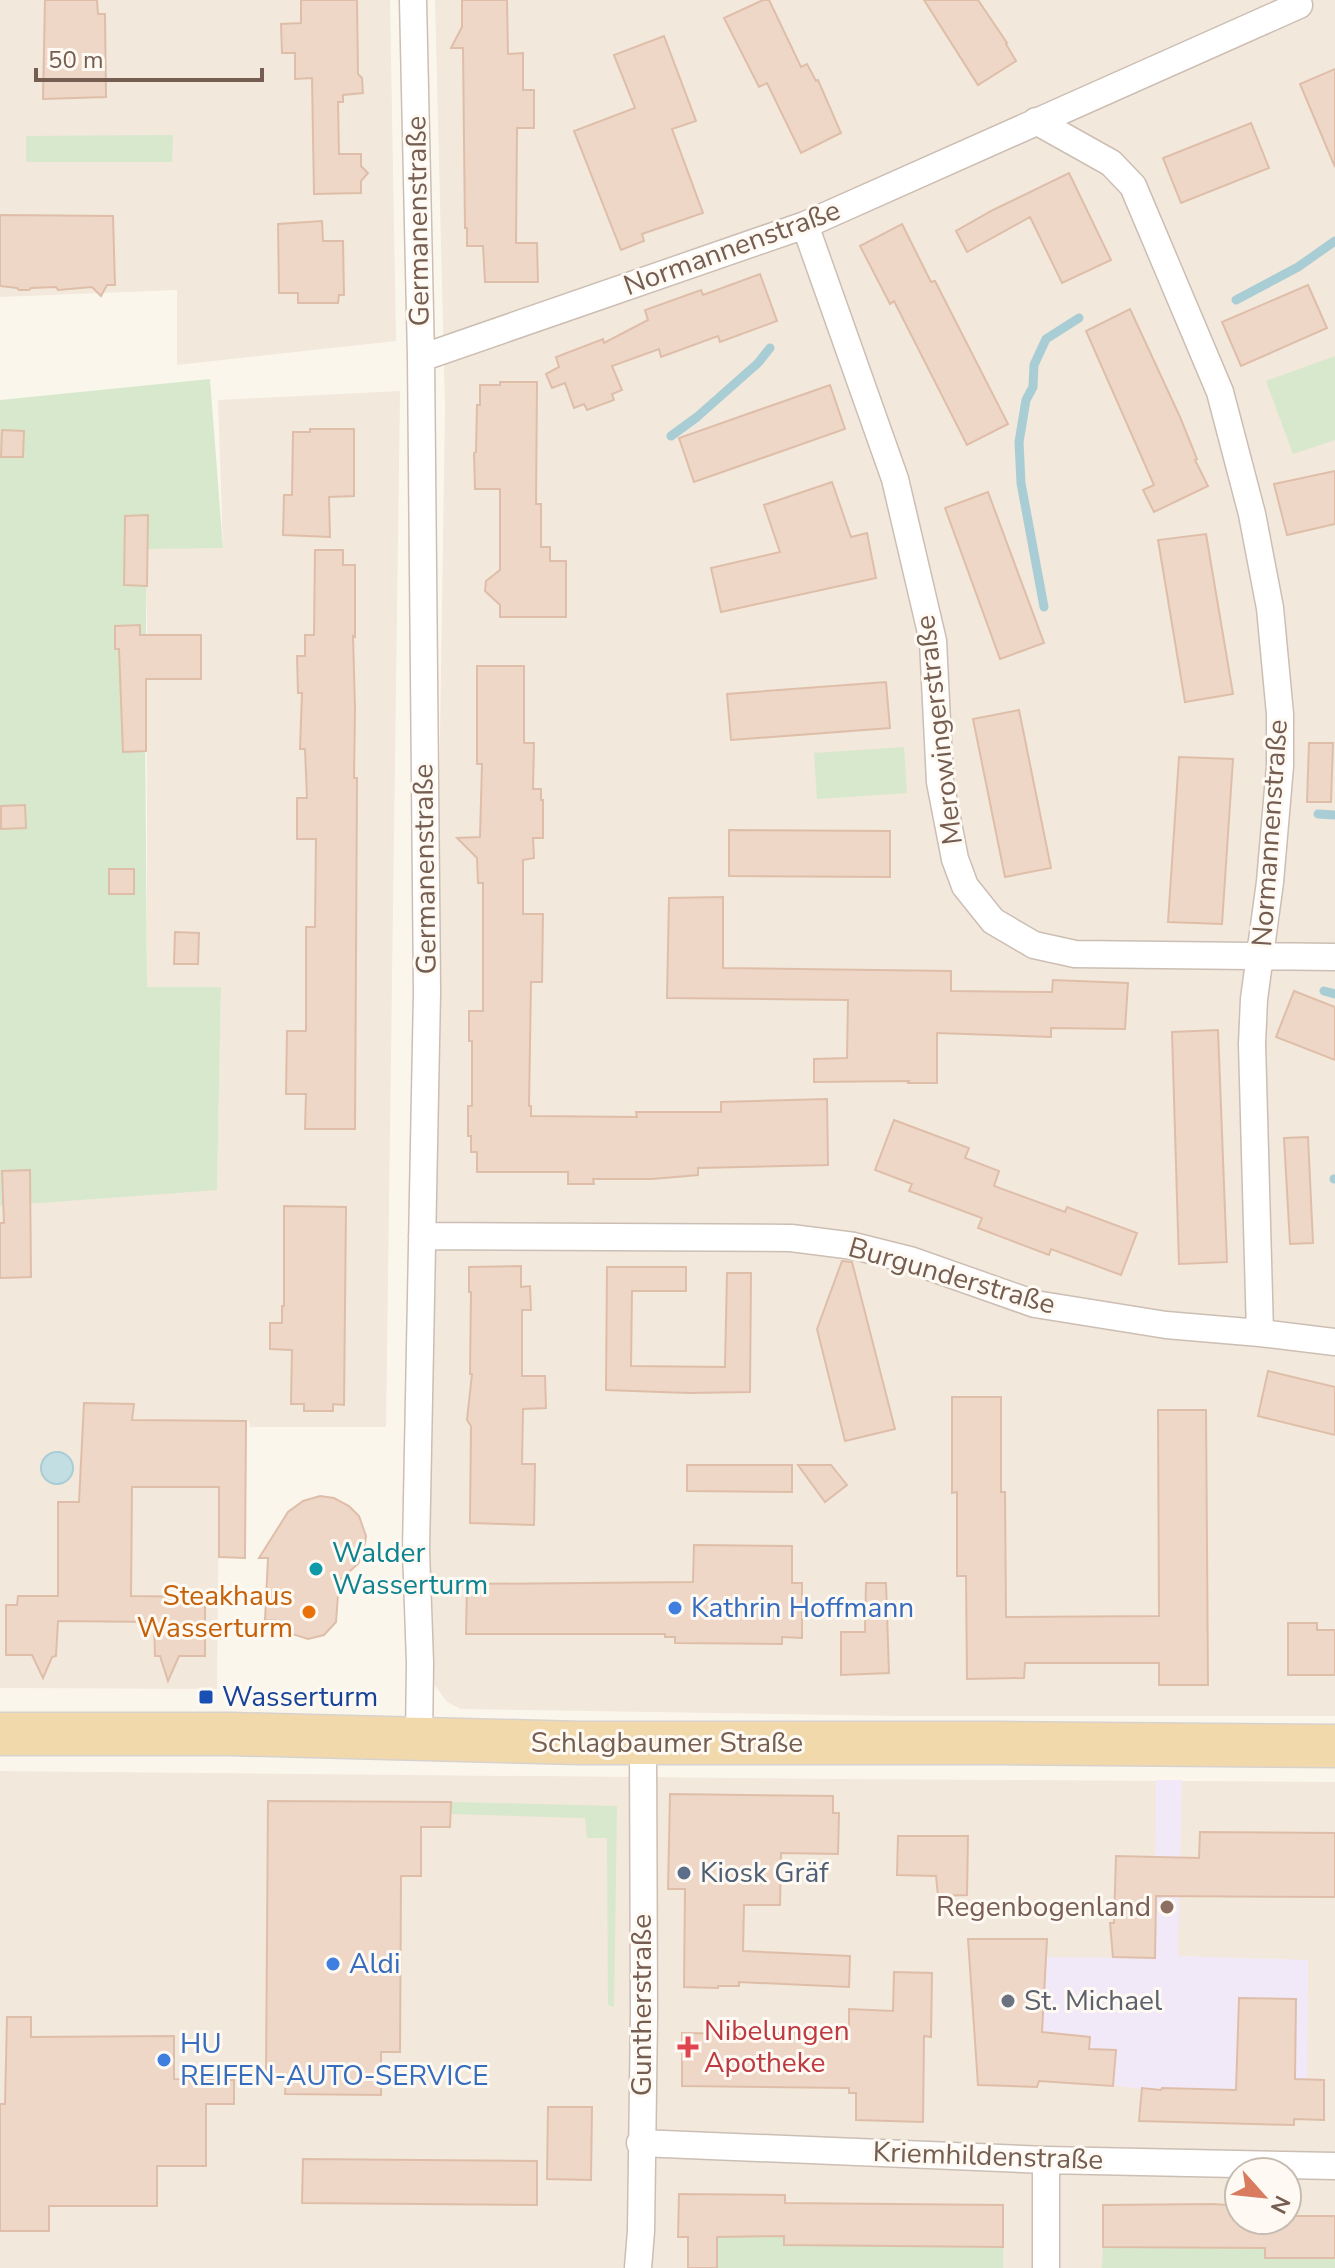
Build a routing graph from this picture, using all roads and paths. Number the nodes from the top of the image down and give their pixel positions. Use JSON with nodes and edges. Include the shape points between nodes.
{"nodes":[{"id":1,"x":413,"y":0,"type":"edge"},
{"id":2,"x":1299,"y":5,"type":"dead end"},
{"id":3,"x":1036,"y":121,"type":"junction"},
{"id":4,"x":805,"y":225,"type":"junction"},
{"id":5,"x":421,"y":358,"type":"junction"},
{"id":6,"x":1335,"y":957,"type":"edge"},
{"id":7,"x":1260,"y":958,"type":"junction"},
{"id":8,"x":422,"y":1236,"type":"junction"},
{"id":9,"x":1260,"y":1333,"type":"junction"},
{"id":10,"x":1335,"y":1342,"type":"edge"},
{"id":11,"x":0,"y":1734,"type":"edge"},
{"id":12,"x":419,"y":1738,"type":"junction"},
{"id":13,"x":643,"y":1743,"type":"junction"},
{"id":14,"x":1335,"y":1746,"type":"edge"},
{"id":15,"x":640,"y":2143,"type":"junction"},
{"id":16,"x":1046,"y":2160,"type":"junction"},
{"id":17,"x":1335,"y":2166,"type":"edge"},
{"id":18,"x":638,"y":2268,"type":"edge"},
{"id":19,"x":1046,"y":2268,"type":"edge"}],
"edges":[{"from":1,"to":5,"type":"street","name":"Germanenstraße"},
{"from":2,"to":3,"type":"street","name":"Normannenstraße"},
{"from":3,"to":4,"type":"street","name":"Normannenstraße"},
{"from":3,"to":7,"type":"street","name":"Normannenstraße","via":[[1111,163],[1133,186],[1224,406],[1270,608],[1280,714],[1279,778]]},
{"from":4,"to":5,"type":"street","name":"Normannenstraße"},
{"from":4,"to":7,"type":"street","name":"Merowingerstraße","via":[[895,479],[933,641],[940,782],[965,886],[993,921],[1034,945],[1075,954]]},
{"from":5,"to":8,"type":"street","name":"Germanenstraße","via":[[427,992]]},
{"from":6,"to":7,"type":"street","name":"Merowingerstraße"},
{"from":7,"to":9,"type":"street","name":"Normannenstraße","via":[[1252,1044]]},
{"from":8,"to":9,"type":"street","name":"Burgunderstraße","via":[[791,1238],[910,1260],[1035,1304],[1166,1325]]},
{"from":8,"to":12,"type":"street","name":"Germanenstraße","via":[[416,1550]]},
{"from":9,"to":10,"type":"street","name":"Burgunderstraße"},
{"from":11,"to":12,"type":"main road","name":"Schlagbaumer Straße"},
{"from":12,"to":13,"type":"main road","name":"Schlagbaumer Straße"},
{"from":13,"to":14,"type":"main road","name":"Schlagbaumer Straße"},
{"from":13,"to":15,"type":"street","name":"Guntherstraße"},
{"from":15,"to":16,"type":"street","name":"Kriemhildenstraße"},
{"from":15,"to":18,"type":"street","name":"Guntherstraße"},
{"from":16,"to":17,"type":"street","name":"Kriemhildenstraße"},
{"from":16,"to":19,"type":"street"}]}
